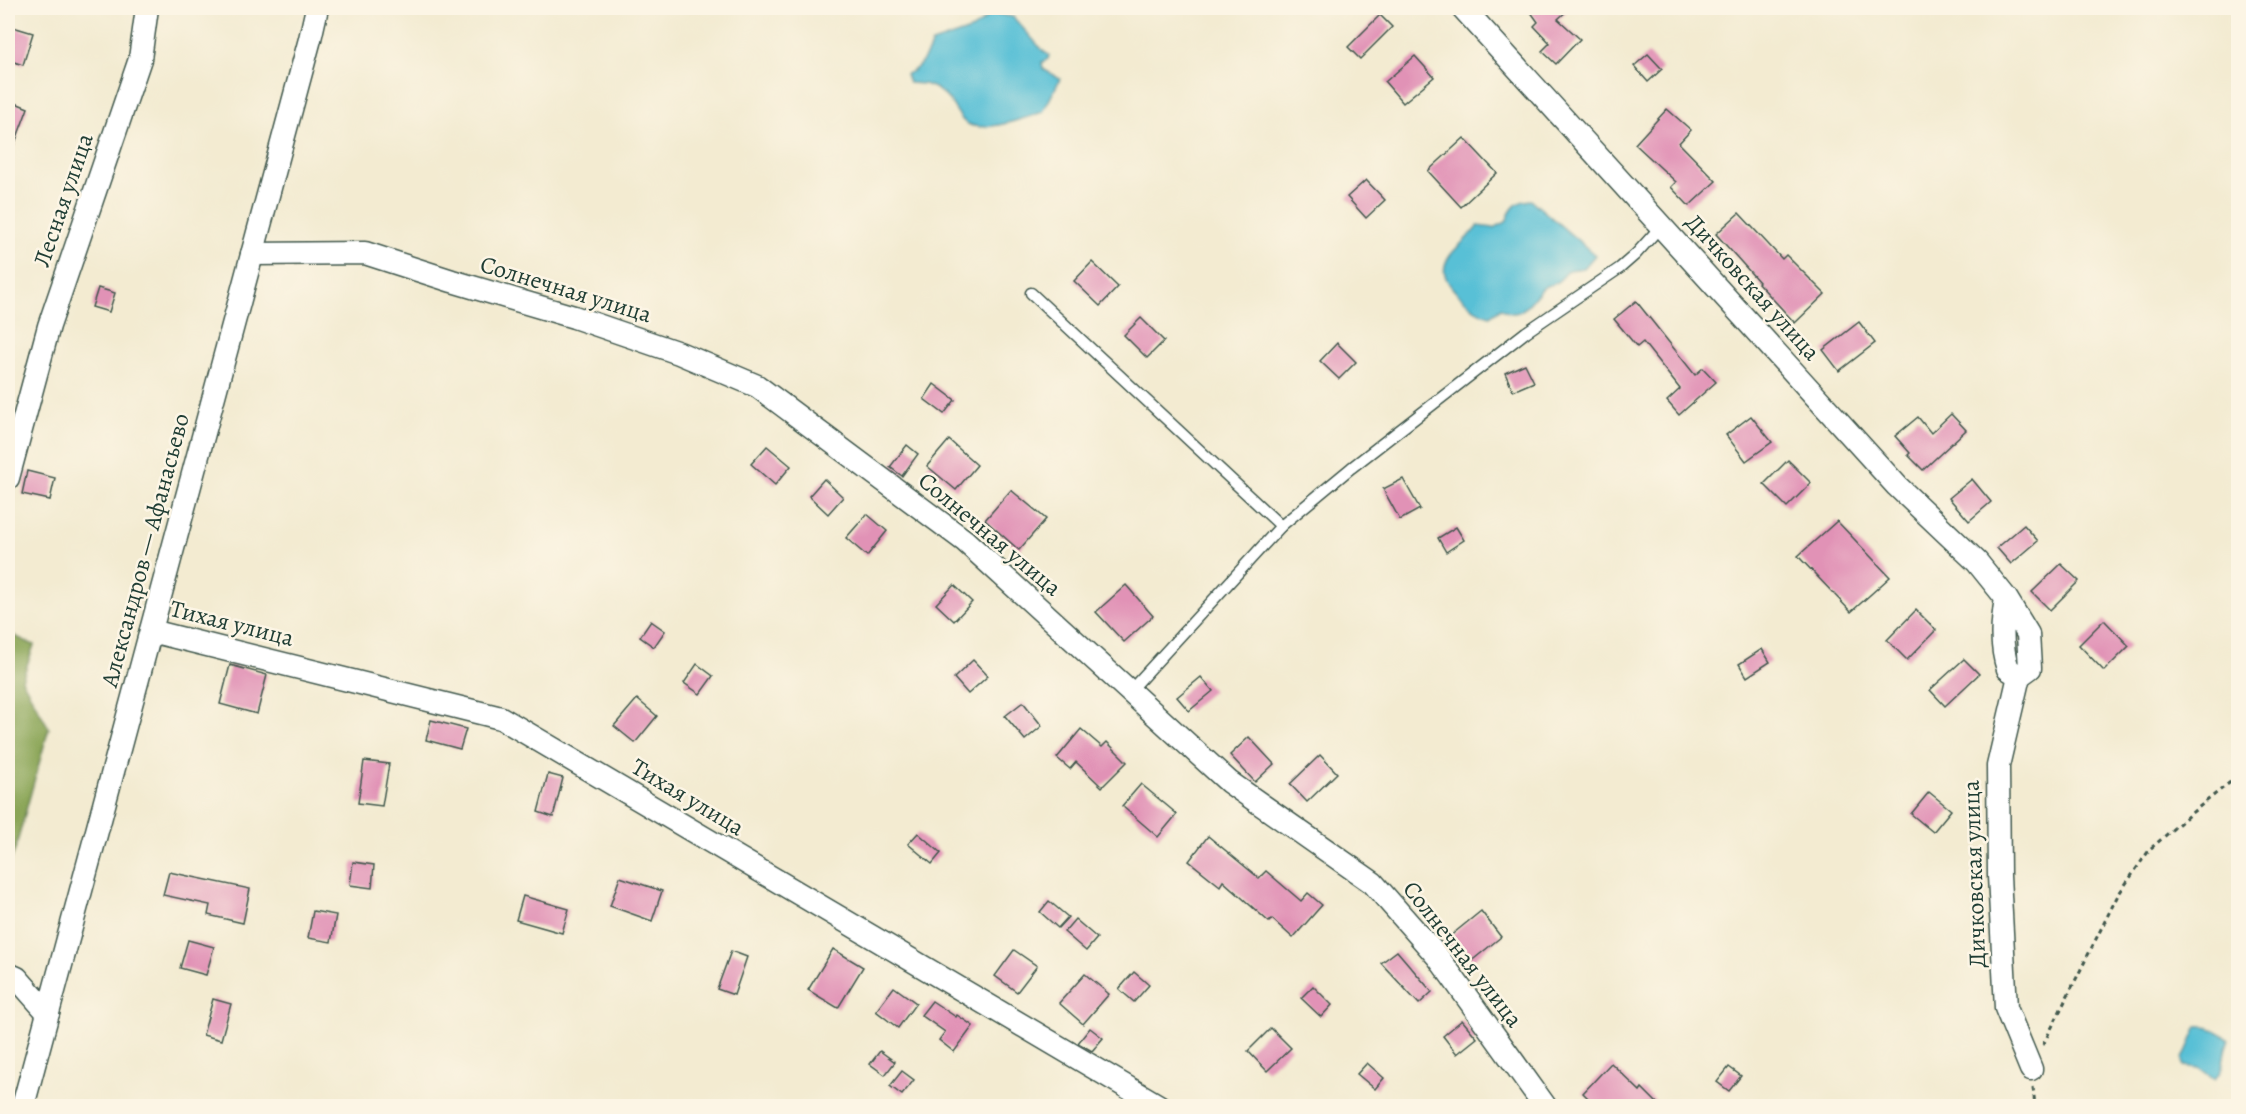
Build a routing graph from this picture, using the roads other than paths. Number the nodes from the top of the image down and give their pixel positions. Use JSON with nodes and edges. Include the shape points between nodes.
{"nodes":[{"id":1,"x":147,"y":8,"type":"edge"},
{"id":2,"x":316,"y":8,"type":"edge"},
{"id":3,"x":1463,"y":8,"type":"edge"},
{"id":4,"x":1661,"y":226,"type":"junction"},
{"id":5,"x":252,"y":254,"type":"junction"},
{"id":6,"x":1031,"y":293,"type":"dead end"},
{"id":7,"x":8,"y":478,"type":"edge"},
{"id":8,"x":1281,"y":526,"type":"junction"},
{"id":9,"x":151,"y":631,"type":"junction"},
{"id":10,"x":1129,"y":692,"type":"junction"},
{"id":11,"x":8,"y":974,"type":"edge"},
{"id":12,"x":48,"y":1013,"type":"junction"},
{"id":13,"x":2031,"y":1069,"type":"road end"},
{"id":14,"x":23,"y":1107,"type":"edge"},
{"id":15,"x":1159,"y":1107,"type":"edge"},
{"id":16,"x":1545,"y":1107,"type":"edge"}],
"edges":[{"from":1,"to":7,"type":"street","name":"Лесная улица","via":[[140,59],[49,326]]},
{"from":2,"to":5,"type":"street","name":"Александров — Афанасьево"},
{"from":3,"to":4,"type":"street","name":"Дичковская улица"},
{"from":4,"to":8,"type":"lane","via":[[1620,268],[1526,332]]},
{"from":4,"to":13,"type":"street","name":"Дичковская улица","via":[[1897,486],[1977,562],[2028,634],[2030,668],[2019,676],[1998,766],[2006,1008]]},
{"from":5,"to":9,"type":"street","name":"Александров — Афанасьево"},
{"from":5,"to":10,"type":"street","name":"Солнечная улица","via":[[365,253],[584,320],[680,353],[757,386],[965,541]]},
{"from":6,"to":8,"type":"lane"},
{"from":8,"to":10,"type":"lane"},
{"from":9,"to":12,"type":"street","name":"Александров — Афанасьево"},
{"from":9,"to":15,"type":"street","name":"Тихая улица","via":[[501,718]]},
{"from":10,"to":16,"type":"street","name":"Солнечная улица","via":[[1229,782],[1373,883],[1438,957]]},
{"from":11,"to":12,"type":"street","via":[[17,978]]},
{"from":12,"to":14,"type":"street","name":"Александров — Афанасьево"}]}
